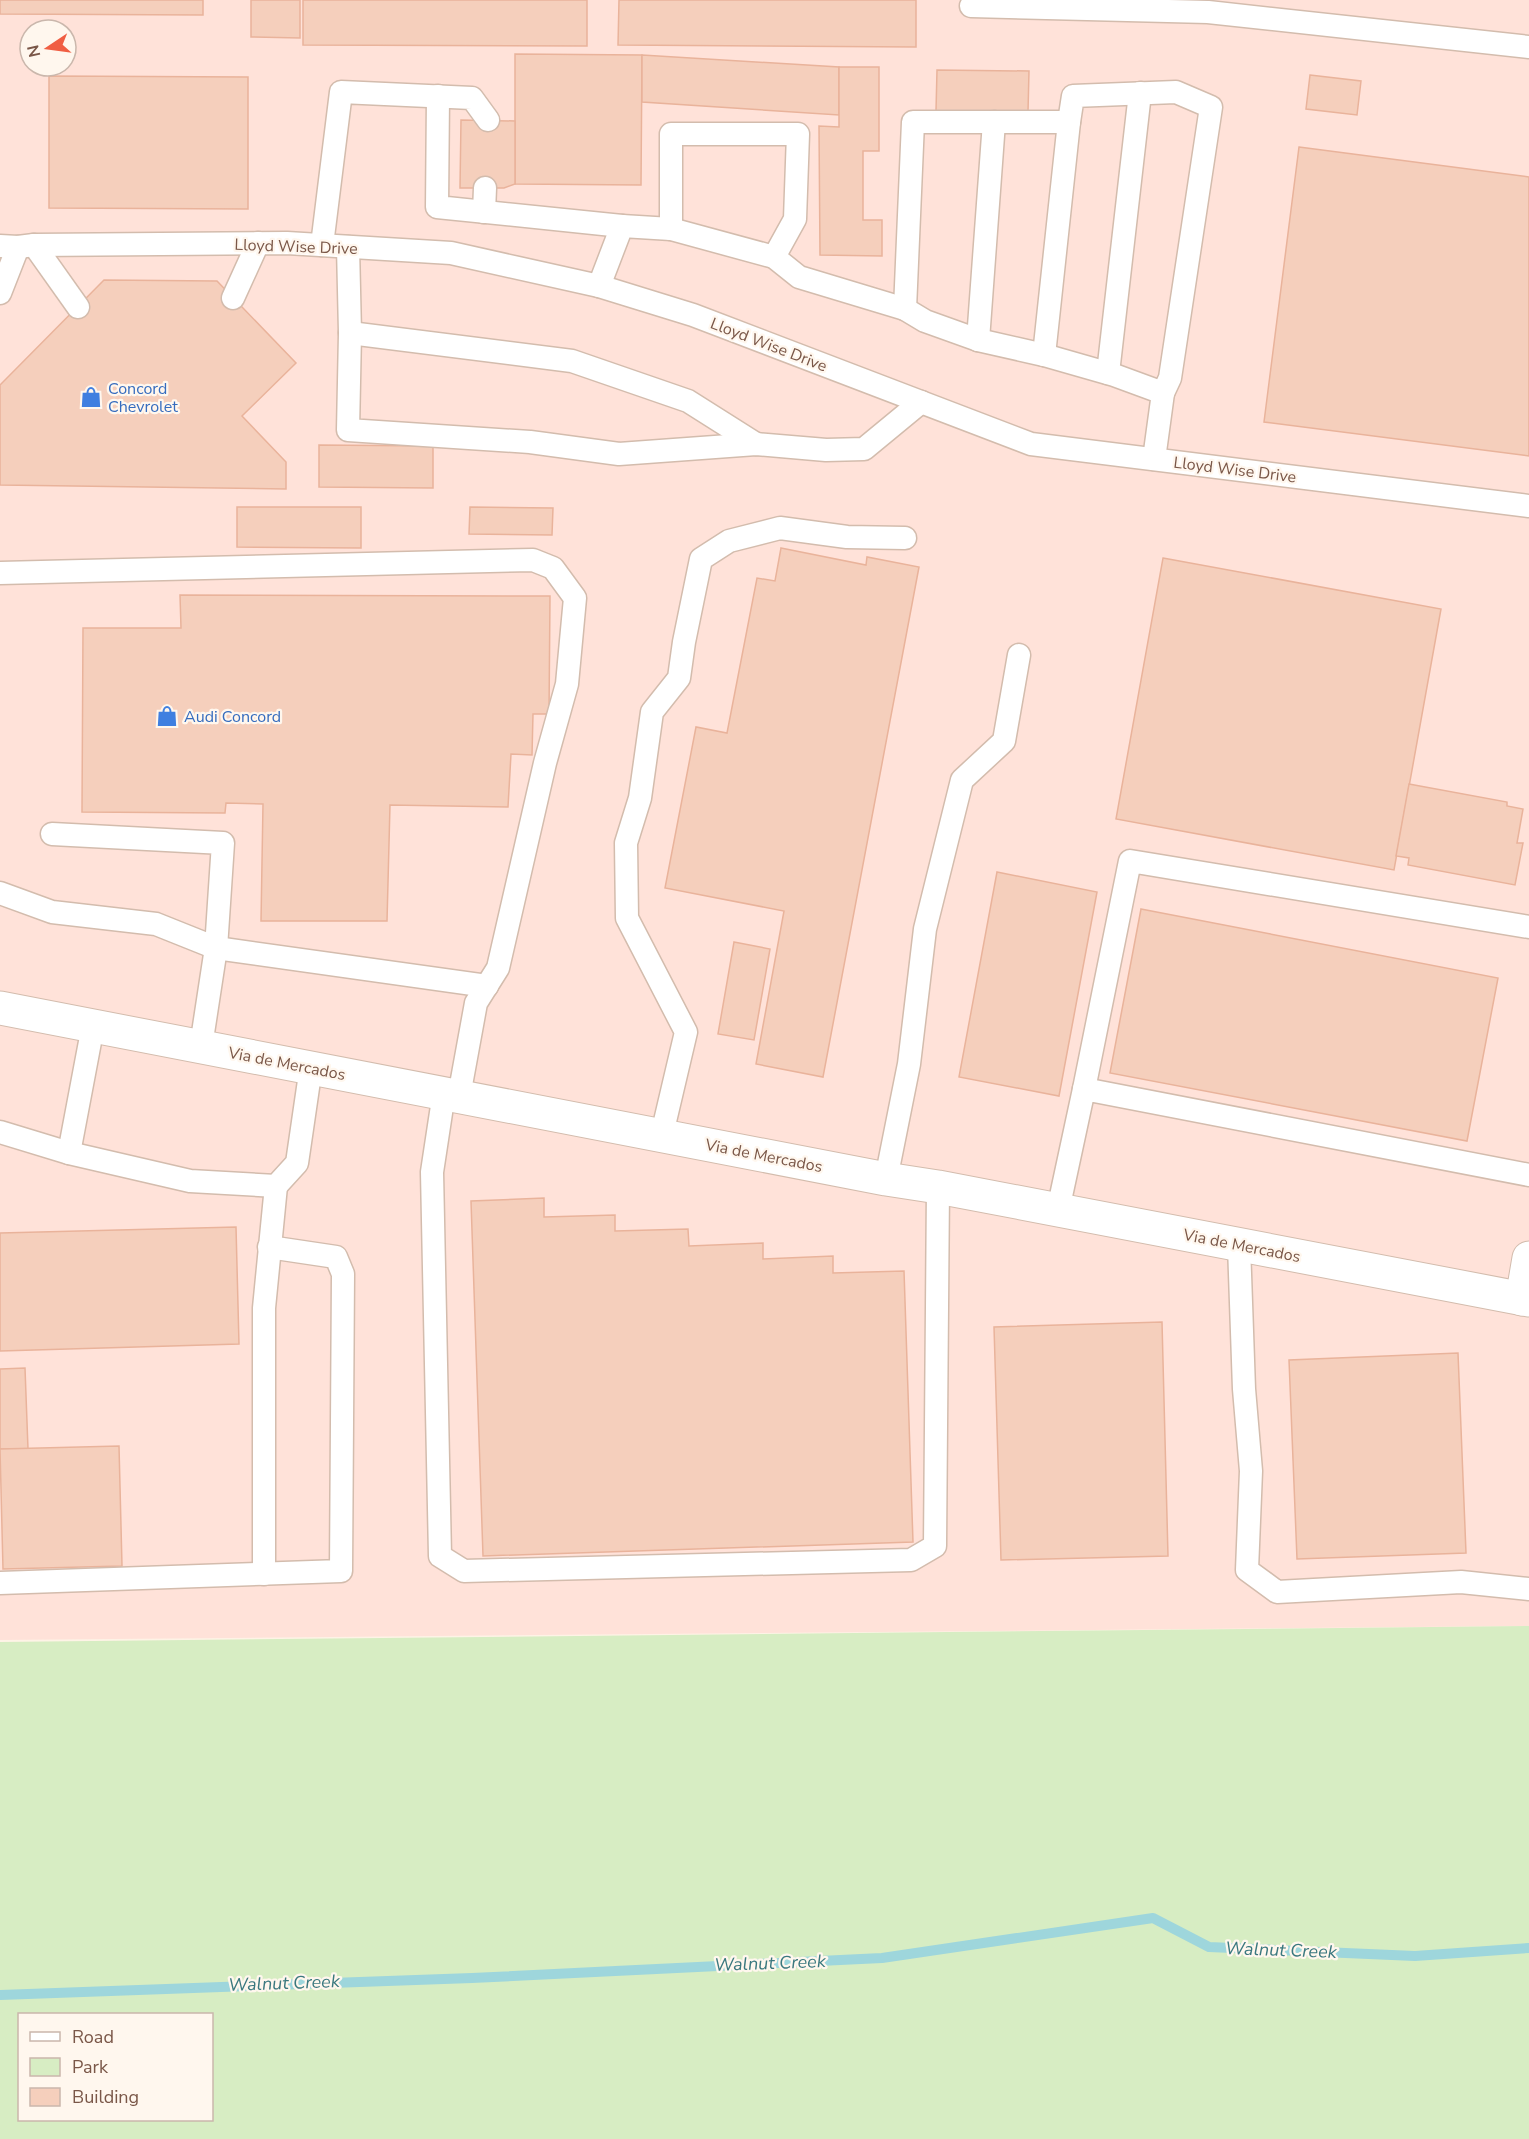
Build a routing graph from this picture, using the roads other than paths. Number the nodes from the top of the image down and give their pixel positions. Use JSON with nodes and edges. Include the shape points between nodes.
{"nodes":[{"id":1,"x":971,"y":6,"type":"dead end"},
{"id":2,"x":1292,"y":10,"type":"edge"},
{"id":3,"x":1529,"y":47,"type":"edge"},
{"id":4,"x":1140,"y":93,"type":"junction"},
{"id":5,"x":438,"y":96,"type":"junction"},
{"id":6,"x":488,"y":120,"type":"dead end"},
{"id":7,"x":994,"y":122,"type":"junction"},
{"id":8,"x":1069,"y":122,"type":"junction"},
{"id":9,"x":485,"y":188,"type":"dead end"},
{"id":10,"x":484,"y":212,"type":"junction"},
{"id":11,"x":622,"y":226,"type":"junction"},
{"id":12,"x":671,"y":229,"type":"junction"},
{"id":13,"x":258,"y":243,"type":"junction"},
{"id":14,"x":322,"y":245,"type":"junction"},
{"id":15,"x":18,"y":246,"type":"edge"},
{"id":16,"x":348,"y":247,"type":"junction"},
{"id":17,"x":774,"y":257,"type":"junction"},
{"id":18,"x":599,"y":286,"type":"junction"},
{"id":19,"x":0,"y":293,"type":"edge"},
{"id":20,"x":232,"y":298,"type":"dead end"},
{"id":21,"x":78,"y":307,"type":"dead end"},
{"id":22,"x":905,"y":309,"type":"junction"},
{"id":23,"x":350,"y":333,"type":"junction"},
{"id":24,"x":978,"y":340,"type":"junction"},
{"id":25,"x":1044,"y":355,"type":"junction"},
{"id":26,"x":1108,"y":373,"type":"junction"},
{"id":27,"x":1163,"y":393,"type":"junction"},
{"id":28,"x":921,"y":402,"type":"junction"},
{"id":29,"x":756,"y":444,"type":"junction"},
{"id":30,"x":1154,"y":459,"type":"junction"},
{"id":31,"x":1529,"y":506,"type":"edge"},
{"id":32,"x":905,"y":538,"type":"dead end"},
{"id":33,"x":0,"y":573,"type":"edge"},
{"id":34,"x":1019,"y":655,"type":"dead end"},
{"id":35,"x":52,"y":834,"type":"dead end"},
{"id":36,"x":0,"y":893,"type":"edge"},
{"id":37,"x":1529,"y":927,"type":"edge"},
{"id":38,"x":216,"y":948,"type":"junction"},
{"id":39,"x":487,"y":986,"type":"junction"},
{"id":40,"x":0,"y":1008,"type":"edge"},
{"id":41,"x":93,"y":1026,"type":"junction"},
{"id":42,"x":201,"y":1046,"type":"junction"},
{"id":43,"x":311,"y":1067,"type":"junction"},
{"id":44,"x":1084,"y":1089,"type":"junction"},
{"id":45,"x":452,"y":1094,"type":"junction"},
{"id":46,"x":0,"y":1132,"type":"edge"},
{"id":47,"x":662,"y":1134,"type":"junction"},
{"id":48,"x":69,"y":1154,"type":"junction"},
{"id":49,"x":1529,"y":1175,"type":"edge"},
{"id":50,"x":886,"y":1179,"type":"junction"},
{"id":51,"x":276,"y":1186,"type":"junction"},
{"id":52,"x":938,"y":1187,"type":"junction"},
{"id":53,"x":1058,"y":1210,"type":"junction"},
{"id":54,"x":1239,"y":1245,"type":"junction"},
{"id":55,"x":269,"y":1247,"type":"junction"},
{"id":56,"x":1529,"y":1258,"type":"edge"},
{"id":57,"x":1525,"y":1300,"type":"edge"},
{"id":58,"x":264,"y":1574,"type":"junction"},
{"id":59,"x":0,"y":1583,"type":"edge"},
{"id":60,"x":1529,"y":1588,"type":"edge"}],
"edges":[{"from":1,"to":2,"type":"lane","via":[[1208,12]]},
{"from":2,"to":3,"type":"lane"},
{"from":4,"to":8,"type":"lane","via":[[1072,96]]},
{"from":4,"to":26,"type":"lane"},
{"from":4,"to":27,"type":"lane","via":[[1176,92],[1210,107],[1170,378]]},
{"from":5,"to":6,"type":"lane","via":[[472,98]]},
{"from":5,"to":10,"type":"lane","via":[[437,207]]},
{"from":5,"to":14,"type":"lane","via":[[341,92]]},
{"from":7,"to":8,"type":"lane"},
{"from":7,"to":22,"type":"lane","via":[[913,122]]},
{"from":7,"to":24,"type":"lane"},
{"from":8,"to":25,"type":"lane"},
{"from":9,"to":10,"type":"lane"},
{"from":10,"to":11,"type":"lane"},
{"from":11,"to":12,"type":"lane"},
{"from":11,"to":18,"type":"lane"},
{"from":12,"to":17,"type":"lane"},
{"from":12,"to":17,"type":"lane","via":[[671,134],[798,134],[795,219]]},
{"from":13,"to":14,"type":"lane","name":"Lloyd Wise Drive"},
{"from":13,"to":15,"type":"lane","name":"Lloyd Wise Drive"},
{"from":13,"to":20,"type":"lane"},
{"from":14,"to":16,"type":"lane","name":"Lloyd Wise Drive"},
{"from":15,"to":19,"type":"lane"},
{"from":15,"to":21,"type":"lane"},
{"from":16,"to":18,"type":"lane","name":"Lloyd Wise Drive","via":[[451,253]]},
{"from":16,"to":23,"type":"lane"},
{"from":17,"to":22,"type":"lane","via":[[799,277]]},
{"from":18,"to":28,"type":"lane","name":"Lloyd Wise Drive","via":[[693,315]]},
{"from":22,"to":24,"type":"lane","via":[[925,321]]},
{"from":23,"to":29,"type":"lane","via":[[572,361],[688,401]]},
{"from":23,"to":29,"type":"lane","via":[[348,430],[530,442],[619,454]]},
{"from":24,"to":25,"type":"lane"},
{"from":25,"to":26,"type":"lane"},
{"from":26,"to":27,"type":"lane"},
{"from":27,"to":30,"type":"lane"},
{"from":28,"to":29,"type":"lane","via":[[864,449]]},
{"from":28,"to":30,"type":"lane","name":"Lloyd Wise Drive","via":[[1031,444]]},
{"from":30,"to":31,"type":"lane","name":"Lloyd Wise Drive"},
{"from":32,"to":47,"type":"lane","via":[[847,537],[780,528],[729,541],[701,559],[679,678],[652,712],[640,798],[627,843],[627,918],[686,1032]]},
{"from":33,"to":39,"type":"lane","via":[[533,560],[553,568],[575,598],[567,684],[498,968]]},
{"from":34,"to":50,"type":"lane","via":[[1004,741],[962,780],[925,929],[909,1064]]},
{"from":35,"to":38,"type":"lane","via":[[223,843]]},
{"from":36,"to":38,"type":"lane","via":[[52,912],[156,924]]},
{"from":37,"to":44,"type":"lane","via":[[1130,861]]},
{"from":38,"to":39,"type":"lane"},
{"from":38,"to":42,"type":"lane"},
{"from":39,"to":45,"type":"lane","via":[[476,1003]]},
{"from":40,"to":41,"type":"street","name":"Via de Mercados"},
{"from":41,"to":42,"type":"street","name":"Via de Mercados"},
{"from":41,"to":48,"type":"lane"},
{"from":42,"to":43,"type":"street","name":"Via de Mercados"},
{"from":43,"to":45,"type":"street","name":"Via de Mercados"},
{"from":43,"to":51,"type":"lane","via":[[297,1164]]},
{"from":44,"to":49,"type":"lane"},
{"from":44,"to":53,"type":"lane"},
{"from":45,"to":47,"type":"street","name":"Via de Mercados"},
{"from":45,"to":52,"type":"lane","via":[[432,1172],[440,1556],[464,1571],[911,1560],[935,1546]]},
{"from":46,"to":48,"type":"lane"},
{"from":47,"to":50,"type":"street","name":"Via de Mercados"},
{"from":48,"to":51,"type":"lane","via":[[190,1181]]},
{"from":50,"to":52,"type":"street","name":"Via de Mercados"},
{"from":51,"to":55,"type":"lane"},
{"from":52,"to":53,"type":"street","name":"Via de Mercados"},
{"from":53,"to":54,"type":"street","name":"Via de Mercados"},
{"from":54,"to":57,"type":"street","name":"Via de Mercados"},
{"from":54,"to":60,"type":"lane","via":[[1251,1472],[1247,1570],[1277,1592],[1461,1582]]},
{"from":55,"to":58,"type":"lane","via":[[264,1308]]},
{"from":55,"to":58,"type":"lane","via":[[336,1257],[343,1274],[341,1571]]},
{"from":56,"to":57,"type":"street"},
{"from":58,"to":59,"type":"lane"}]}
